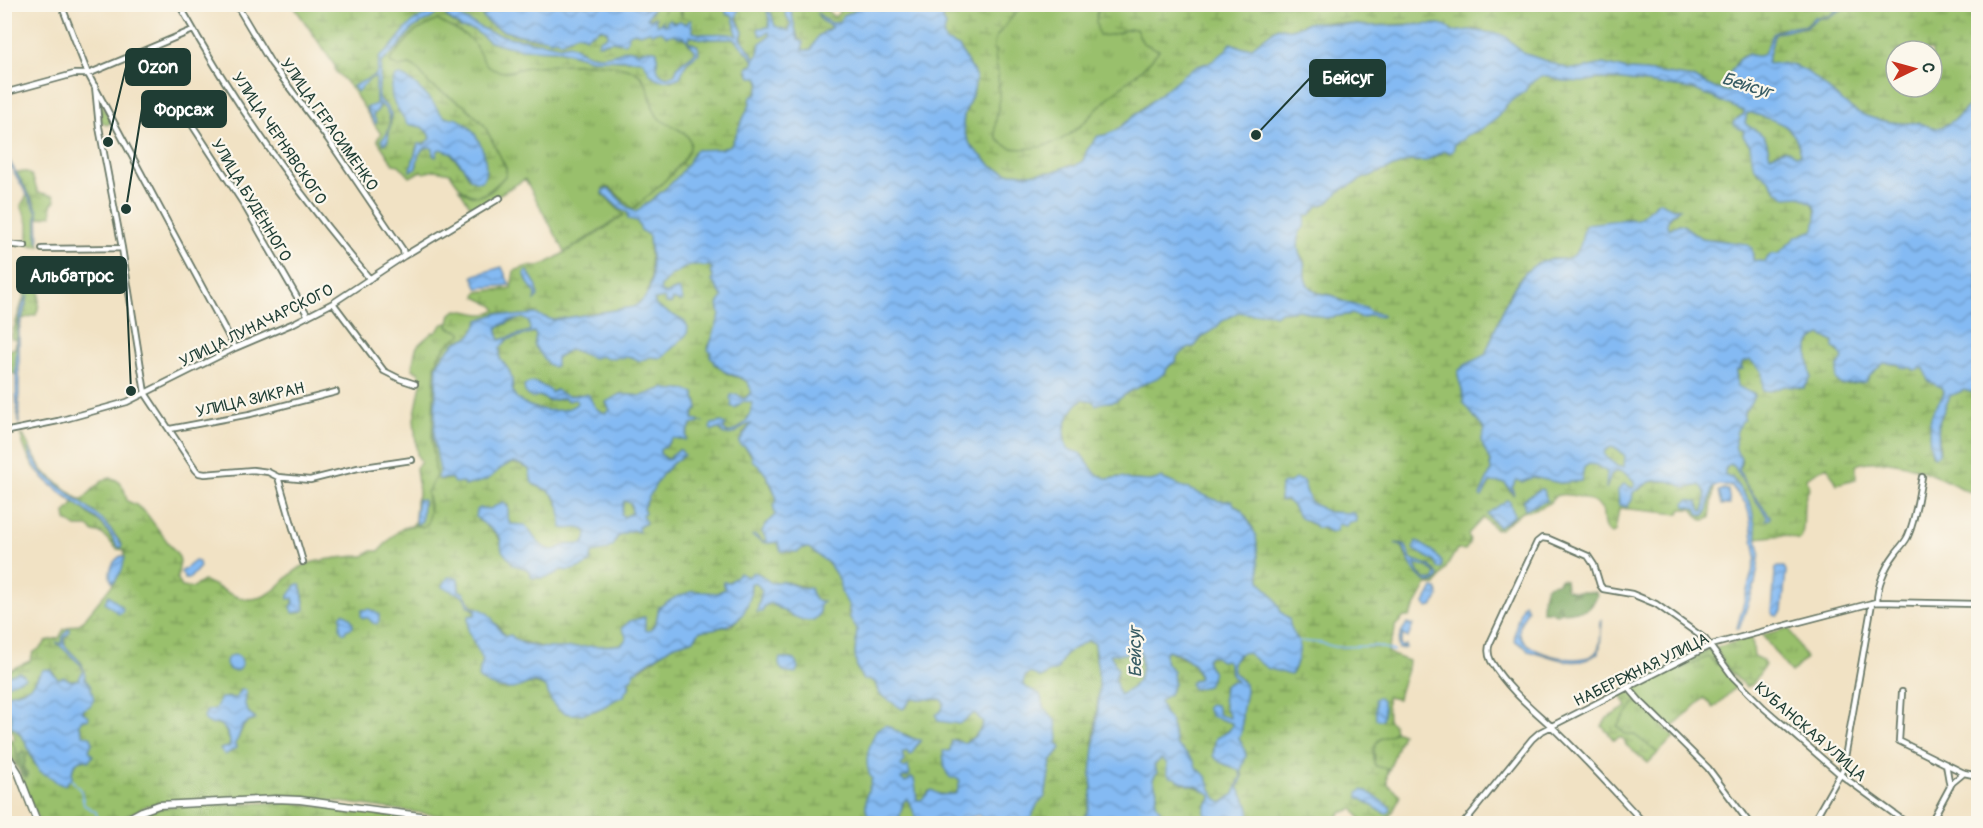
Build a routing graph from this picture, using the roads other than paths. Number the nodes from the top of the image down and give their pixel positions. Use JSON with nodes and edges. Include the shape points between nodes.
{"nodes":[{"id":1,"x":61,"y":4,"type":"edge"},
{"id":2,"x":179,"y":4,"type":"edge"},
{"id":3,"x":236,"y":4,"type":"edge"},
{"id":4,"x":193,"y":30,"type":"junction"},
{"id":5,"x":88,"y":74,"type":"junction"},
{"id":6,"x":95,"y":86,"type":"junction"},
{"id":7,"x":4,"y":93,"type":"edge"},
{"id":8,"x":174,"y":98,"type":"dead end"},
{"id":9,"x":500,"y":198,"type":"dead end"},
{"id":10,"x":4,"y":244,"type":"edge"},
{"id":11,"x":25,"y":246,"type":"dead end"},
{"id":12,"x":122,"y":248,"type":"junction"},
{"id":13,"x":42,"y":249,"type":"dead end"},
{"id":14,"x":404,"y":256,"type":"junction"},
{"id":15,"x":370,"y":279,"type":"junction"},
{"id":16,"x":333,"y":303,"type":"junction"},
{"id":17,"x":308,"y":316,"type":"junction"},
{"id":18,"x":236,"y":348,"type":"junction"},
{"id":19,"x":415,"y":384,"type":"dead end"},
{"id":20,"x":336,"y":392,"type":"dead end"},
{"id":21,"x":145,"y":393,"type":"junction"},
{"id":22,"x":170,"y":429,"type":"junction"},
{"id":23,"x":4,"y":432,"type":"edge"},
{"id":24,"x":412,"y":460,"type":"dead end"},
{"id":25,"x":279,"y":477,"type":"junction"},
{"id":26,"x":1922,"y":477,"type":"dead end"},
{"id":27,"x":303,"y":562,"type":"dead end"},
{"id":28,"x":1875,"y":602,"type":"junction"},
{"id":29,"x":1978,"y":604,"type":"edge"},
{"id":30,"x":1711,"y":645,"type":"junction"},
{"id":31,"x":1628,"y":687,"type":"junction"},
{"id":32,"x":1902,"y":692,"type":"dead end"},
{"id":33,"x":1551,"y":726,"type":"junction"},
{"id":34,"x":4,"y":750,"type":"edge"},
{"id":35,"x":1946,"y":764,"type":"junction"},
{"id":36,"x":1964,"y":773,"type":"junction"},
{"id":37,"x":1840,"y":775,"type":"junction"},
{"id":38,"x":1978,"y":776,"type":"edge"},
{"id":39,"x":1950,"y":787,"type":"junction"},
{"id":40,"x":38,"y":824,"type":"edge"},
{"id":41,"x":118,"y":824,"type":"edge"},
{"id":42,"x":480,"y":824,"type":"edge"},
{"id":43,"x":1463,"y":824,"type":"edge"},
{"id":44,"x":1645,"y":824,"type":"edge"},
{"id":45,"x":1750,"y":824,"type":"edge"},
{"id":46,"x":1812,"y":824,"type":"edge"},
{"id":47,"x":1908,"y":824,"type":"edge"},
{"id":48,"x":1930,"y":824,"type":"edge"}],
"edges":[{"from":1,"to":5,"type":"street"},
{"from":2,"to":4,"type":"street","name":"УЛИЦА ЧЕРНЯВСКОГО"},
{"from":3,"to":14,"type":"street","name":"УЛИЦА ГЕРАСИМЕНКО"},
{"from":4,"to":5,"type":"street"},
{"from":4,"to":15,"type":"street","name":"УЛИЦА ЧЕРНЯВСКОГО","via":[[264,141]]},
{"from":5,"to":6,"type":"street"},
{"from":5,"to":7,"type":"street","via":[[74,74]]},
{"from":6,"to":12,"type":"street"},
{"from":6,"to":18,"type":"street"},
{"from":8,"to":17,"type":"street","name":"УЛИЦА БУДЁННОГО","via":[[243,203]]},
{"from":9,"to":14,"type":"street","name":"УЛИЦА ЛУНАЧАРСКОГО"},
{"from":10,"to":11,"type":"street"},
{"from":12,"to":13,"type":"street"},
{"from":12,"to":21,"type":"street"},
{"from":14,"to":15,"type":"street","name":"УЛИЦА ЛУНАЧАРСКОГО"},
{"from":15,"to":16,"type":"street","name":"УЛИЦА ЛУНАЧАРСКОГО"},
{"from":16,"to":17,"type":"street","name":"УЛИЦА ЛУНАЧАРСКОГО"},
{"from":16,"to":19,"type":"street","via":[[384,371]]},
{"from":17,"to":18,"type":"street","name":"УЛИЦА ЛУНАЧАРСКОГО"},
{"from":18,"to":21,"type":"street","name":"УЛИЦА ЛУНАЧАРСКОГО"},
{"from":20,"to":22,"type":"street","name":"УЛИЦА ЗИКРАН"},
{"from":21,"to":22,"type":"street"},
{"from":21,"to":23,"type":"street","name":"УЛИЦА ЛУНАЧАРСКОГО","via":[[120,404]]},
{"from":22,"to":25,"type":"street","via":[[199,473],[253,470]]},
{"from":24,"to":25,"type":"street","via":[[310,480]]},
{"from":25,"to":27,"type":"street"},
{"from":26,"to":28,"type":"street","via":[[1906,541],[1891,560]]},
{"from":28,"to":29,"type":"street","name":"НАБЕРЕЖНАЯ УЛИЦА"},
{"from":28,"to":30,"type":"street","name":"НАБЕРЕЖНАЯ УЛИЦА"},
{"from":28,"to":37,"type":"street"},
{"from":30,"to":31,"type":"street","name":"НАБЕРЕЖНАЯ УЛИЦА"},
{"from":30,"to":33,"type":"street","name":"КУБАНСКАЯ УЛИЦА","via":[[1656,604],[1632,594],[1603,589],[1588,556],[1542,538],[1488,651],[1504,680]]},
{"from":30,"to":37,"type":"street","name":"КУБАНСКАЯ УЛИЦА","via":[[1745,690]]},
{"from":31,"to":33,"type":"street","name":"НАБЕРЕЖНАЯ УЛИЦА"},
{"from":31,"to":45,"type":"street","via":[[1708,768]]},
{"from":32,"to":35,"type":"street","via":[[1898,741]]},
{"from":33,"to":43,"type":"street","name":"НАБЕРЕЖНАЯ УЛИЦА","via":[[1532,739]]},
{"from":33,"to":44,"type":"street"},
{"from":34,"to":40,"type":"main road","via":[[18,772]]},
{"from":35,"to":36,"type":"street"},
{"from":35,"to":39,"type":"street"},
{"from":36,"to":38,"type":"street"},
{"from":36,"to":39,"type":"street"},
{"from":37,"to":46,"type":"street"},
{"from":37,"to":47,"type":"street","name":"КУБАНСКАЯ УЛИЦА"},
{"from":39,"to":48,"type":"street"},
{"from":41,"to":42,"type":"main road","via":[[159,805],[276,799]]}]}
